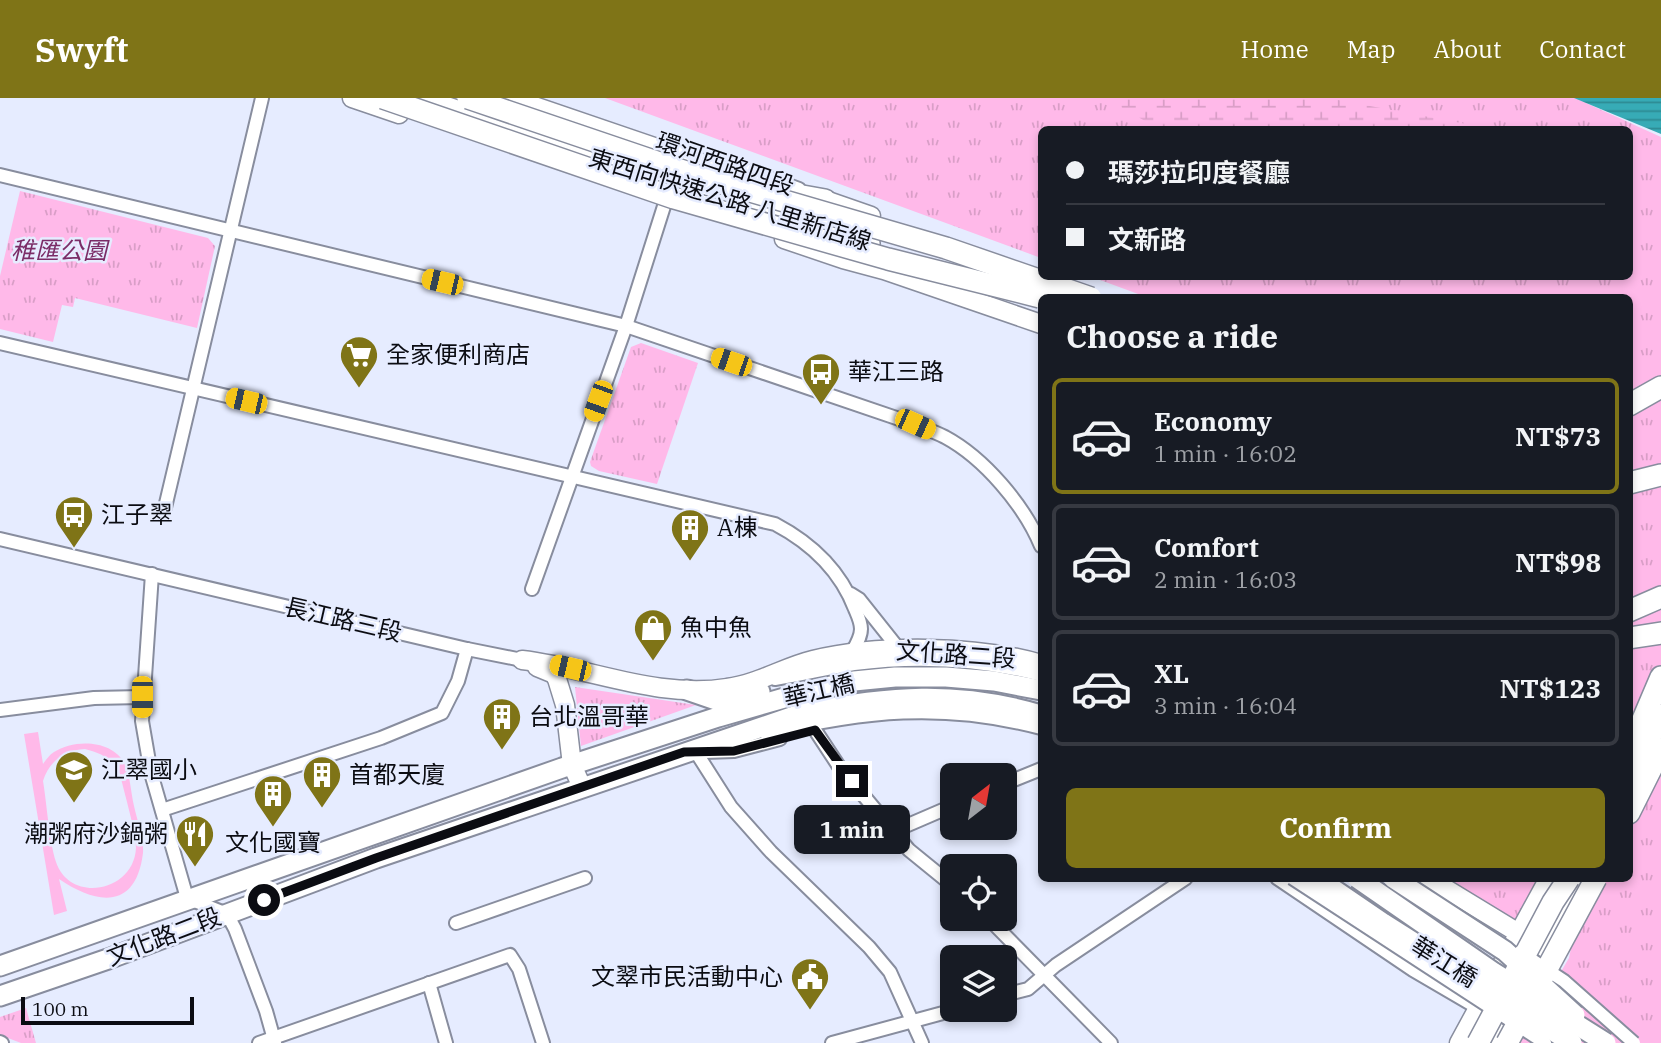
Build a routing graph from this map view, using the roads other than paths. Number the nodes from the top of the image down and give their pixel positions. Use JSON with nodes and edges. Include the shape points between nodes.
{"nodes":[{"id":1,"x":261,"y":98,"type":"edge"},
{"id":2,"x":352,"y":98,"type":"edge"},
{"id":3,"x":383,"y":98,"type":"edge"},
{"id":4,"x":410,"y":98,"type":"edge"},
{"id":5,"x":418,"y":98,"type":"edge"},
{"id":6,"x":449,"y":98,"type":"edge"},
{"id":7,"x":468,"y":98,"type":"edge"},
{"id":8,"x":506,"y":98,"type":"edge"},
{"id":9,"x":531,"y":98,"type":"edge"},
{"id":10,"x":0,"y":176,"type":"edge"},
{"id":11,"x":825,"y":201,"type":"junction"},
{"id":12,"x":665,"y":203,"type":"junction"},
{"id":13,"x":706,"y":212,"type":"junction"},
{"id":14,"x":231,"y":232,"type":"junction"},
{"id":15,"x":1038,"y":278,"type":"edge"},
{"id":16,"x":1038,"y":280,"type":"edge"},
{"id":17,"x":1039,"y":280,"type":"edge"},
{"id":18,"x":1043,"y":280,"type":"edge"},
{"id":19,"x":1039,"y":294,"type":"edge"},
{"id":20,"x":1066,"y":294,"type":"edge"},
{"id":21,"x":1079,"y":294,"type":"edge"},
{"id":22,"x":1038,"y":295,"type":"edge"},
{"id":23,"x":1038,"y":295,"type":"edge"},
{"id":24,"x":1038,"y":323,"type":"edge"},
{"id":25,"x":626,"y":326,"type":"junction"},
{"id":26,"x":0,"y":343,"type":"edge"},
{"id":27,"x":1661,"y":387,"type":"edge"},
{"id":28,"x":192,"y":389,"type":"junction"},
{"id":29,"x":1633,"y":403,"type":"edge"},
{"id":30,"x":1661,"y":475,"type":"edge"},
{"id":31,"x":571,"y":477,"type":"junction"},
{"id":32,"x":1633,"y":482,"type":"edge"},
{"id":33,"x":163,"y":516,"type":"dead end"},
{"id":34,"x":0,"y":539,"type":"edge"},
{"id":35,"x":1038,"y":539,"type":"edge"},
{"id":36,"x":152,"y":574,"type":"junction"},
{"id":37,"x":533,"y":589,"type":"dead end"},
{"id":38,"x":1661,"y":589,"type":"edge"},
{"id":39,"x":850,"y":594,"type":"junction"},
{"id":40,"x":1661,"y":597,"type":"edge"},
{"id":41,"x":1633,"y":602,"type":"edge"},
{"id":42,"x":1633,"y":609,"type":"edge"},
{"id":43,"x":1661,"y":633,"type":"edge"},
{"id":44,"x":1633,"y":637,"type":"edge"},
{"id":45,"x":1661,"y":641,"type":"edge"},
{"id":46,"x":1633,"y":645,"type":"edge"},
{"id":47,"x":898,"y":648,"type":"junction"},
{"id":48,"x":467,"y":649,"type":"junction"},
{"id":49,"x":851,"y":654,"type":"junction"},
{"id":50,"x":522,"y":660,"type":"junction"},
{"id":51,"x":1038,"y":663,"type":"edge"},
{"id":52,"x":1038,"y":663,"type":"edge"},
{"id":53,"x":1661,"y":677,"type":"edge"},
{"id":54,"x":631,"y":683,"type":"junction"},
{"id":55,"x":748,"y":683,"type":"junction"},
{"id":56,"x":1032,"y":688,"type":"edge"},
{"id":57,"x":687,"y":690,"type":"junction"},
{"id":58,"x":142,"y":697,"type":"junction"},
{"id":59,"x":565,"y":705,"type":"junction"},
{"id":60,"x":0,"y":710,"type":"edge"},
{"id":61,"x":1038,"y":714,"type":"edge"},
{"id":62,"x":1661,"y":715,"type":"edge"},
{"id":63,"x":1038,"y":727,"type":"edge"},
{"id":64,"x":815,"y":730,"type":"junction"},
{"id":65,"x":1038,"y":736,"type":"edge"},
{"id":66,"x":1633,"y":743,"type":"edge"},
{"id":67,"x":1661,"y":748,"type":"edge"},
{"id":68,"x":690,"y":752,"type":"junction"},
{"id":69,"x":604,"y":756,"type":"joint"},
{"id":70,"x":572,"y":765,"type":"junction"},
{"id":71,"x":1038,"y":770,"type":"edge"},
{"id":72,"x":1633,"y":771,"type":"edge"},
{"id":73,"x":1017,"y":779,"type":"edge"},
{"id":74,"x":1661,"y":779,"type":"edge"},
{"id":75,"x":582,"y":787,"type":"junction"},
{"id":76,"x":1633,"y":805,"type":"edge"},
{"id":77,"x":162,"y":810,"type":"junction"},
{"id":78,"x":940,"y":811,"type":"edge"},
{"id":79,"x":1633,"y":819,"type":"edge"},
{"id":80,"x":894,"y":831,"type":"junction"},
{"id":81,"x":940,"y":875,"type":"edge"},
{"id":82,"x":585,"y":877,"type":"dead end"},
{"id":83,"x":1180,"y":882,"type":"edge"},
{"id":84,"x":1283,"y":882,"type":"edge"},
{"id":85,"x":1298,"y":882,"type":"edge"},
{"id":86,"x":1323,"y":882,"type":"edge"},
{"id":87,"x":1363,"y":882,"type":"edge"},
{"id":88,"x":1398,"y":882,"type":"edge"},
{"id":89,"x":1417,"y":882,"type":"edge"},
{"id":90,"x":1436,"y":882,"type":"edge"},
{"id":91,"x":1547,"y":882,"type":"edge"},
{"id":92,"x":1566,"y":882,"type":"edge"},
{"id":93,"x":1576,"y":882,"type":"edge"},
{"id":94,"x":1593,"y":882,"type":"edge"},
{"id":95,"x":187,"y":898,"type":"junction"},
{"id":96,"x":227,"y":914,"type":"junction"},
{"id":97,"x":1502,"y":922,"type":"junction"},
{"id":98,"x":456,"y":923,"type":"dead end"},
{"id":99,"x":1001,"y":931,"type":"edge"},
{"id":100,"x":1520,"y":934,"type":"junction"},
{"id":101,"x":0,"y":965,"type":"edge"},
{"id":102,"x":1045,"y":977,"type":"junction"},
{"id":103,"x":429,"y":984,"type":"junction"},
{"id":104,"x":1017,"y":992,"type":"edge"},
{"id":105,"x":0,"y":996,"type":"edge"},
{"id":106,"x":1457,"y":996,"type":"junction"},
{"id":107,"x":1478,"y":1008,"type":"junction"},
{"id":108,"x":940,"y":1014,"type":"edge"},
{"id":109,"x":913,"y":1022,"type":"junction"},
{"id":110,"x":1600,"y":1040,"type":"edge"},
{"id":111,"x":274,"y":1041,"type":"edge"},
{"id":112,"x":260,"y":1043,"type":"edge"},
{"id":113,"x":446,"y":1043,"type":"edge"},
{"id":114,"x":543,"y":1043,"type":"edge"},
{"id":115,"x":832,"y":1043,"type":"edge"},
{"id":116,"x":922,"y":1043,"type":"edge"},
{"id":117,"x":1111,"y":1043,"type":"edge"},
{"id":118,"x":1459,"y":1043,"type":"edge"},
{"id":119,"x":1478,"y":1043,"type":"edge"},
{"id":120,"x":1493,"y":1043,"type":"edge"},
{"id":121,"x":1507,"y":1043,"type":"edge"},
{"id":122,"x":1545,"y":1043,"type":"edge"},
{"id":123,"x":1572,"y":1043,"type":"edge"},
{"id":124,"x":1634,"y":1043,"type":"edge"}],
"edges":[{"from":1,"to":14,"type":"street"},
{"from":2,"to":12,"type":"main road","name":"環河西路四段"},
{"from":3,"to":22,"type":"highway","bridge":true,"via":[[674,198],[888,259]]},
{"from":4,"to":13,"type":"main road","name":"環河西路四段","via":[[608,165],[625,178],[683,198]]},
{"from":5,"to":23,"type":"highway","name":"東西向快速公路 八里新店線","bridge":true,"via":[[643,174]]},
{"from":6,"to":19,"type":"main road","name":"環河西路四段","via":[[944,254]]},
{"from":7,"to":16,"type":"highway","name":"東西向快速公路 八里新店線","bridge":true},
{"from":8,"to":11,"type":"highway","via":[[792,195]]},
{"from":9,"to":11,"type":"street","name":"環河西路四段"},
{"from":10,"to":14,"type":"street"},
{"from":11,"to":15,"type":"main road","name":"環河西路四段"},
{"from":12,"to":13,"type":"main road","name":"環河西路四段"},
{"from":12,"to":25,"type":"street"},
{"from":13,"to":24,"type":"main road","name":"環河西路四段"},
{"from":14,"to":25,"type":"street"},
{"from":14,"to":28,"type":"street"},
{"from":17,"to":21,"type":"highway","name":"東西向快速公路 八里新店線","bridge":true},
{"from":18,"to":20,"type":"main road","name":"環河西路四段"},
{"from":25,"to":31,"type":"street"},
{"from":25,"to":35,"type":"street","via":[[946,438],[979,462],[1011,495]]},
{"from":26,"to":28,"type":"street"},
{"from":27,"to":29,"type":"highway"},
{"from":28,"to":31,"type":"street"},
{"from":28,"to":33,"type":"street"},
{"from":30,"to":32,"type":"highway"},
{"from":31,"to":37,"type":"street"},
{"from":31,"to":39,"type":"street","via":[[775,524],[824,558]]},
{"from":34,"to":36,"type":"street","name":"長江路三段"},
{"from":36,"to":48,"type":"street","name":"長江路三段"},
{"from":36,"to":58,"type":"street"},
{"from":38,"to":41,"type":"street"},
{"from":39,"to":47,"type":"street"},
{"from":39,"to":49,"type":"street","via":[[861,630]]},
{"from":40,"to":42,"type":"highway"},
{"from":43,"to":44,"type":"highway"},
{"from":45,"to":46,"type":"street"},
{"from":47,"to":49,"type":"main road","name":"文化路二段"},
{"from":47,"to":51,"type":"main road","name":"文化路二段","via":[[980,653]]},
{"from":48,"to":50,"type":"street","name":"長江路三段"},
{"from":48,"to":77,"type":"street","via":[[442,713],[381,738]]},
{"from":49,"to":55,"type":"main road","name":"文化路二段","via":[[814,660]]},
{"from":50,"to":54,"type":"main road","name":"長江路三段"},
{"from":50,"to":59,"type":"main road","via":[[554,674]]},
{"from":52,"to":55,"type":"street","via":[[929,659],[852,665]]},
{"from":53,"to":66,"type":"highway"},
{"from":54,"to":57,"type":"main road","name":"長江路三段"},
{"from":54,"to":59,"type":"main road","via":[[576,678],[569,684]]},
{"from":55,"to":57,"type":"main road","name":"長江路三段"},
{"from":56,"to":57,"type":"main road","via":[[996,672],[924,666],[850,671],[719,701]]},
{"from":56,"to":69,"type":"main road","name":"華江橋","via":[[947,677],[854,681],[718,717]]},
{"from":58,"to":60,"type":"street"},
{"from":58,"to":77,"type":"street","via":[[151,773]]},
{"from":59,"to":70,"type":"main road"},
{"from":61,"to":68,"type":"main road","name":"文化路二段","via":[[946,698],[861,701],[803,713]]},
{"from":62,"to":72,"type":"highway"},
{"from":63,"to":68,"type":"street","via":[[961,713],[895,712],[823,721]]},
{"from":64,"to":65,"type":"street","name":"文化路二段","via":[[933,718]]},
{"from":64,"to":68,"type":"street","name":"文化路二段","via":[[734,751]]},
{"from":64,"to":80,"type":"street"},
{"from":67,"to":76,"type":"highway"},
{"from":68,"to":75,"type":"main road","name":"文化路二段"},
{"from":68,"to":109,"type":"street","via":[[771,852],[890,972]]},
{"from":69,"to":70,"type":"main road","name":"文化路二段"},
{"from":70,"to":75,"type":"main road"},
{"from":70,"to":95,"type":"main road","name":"文化路二段"},
{"from":71,"to":73,"type":"street"},
{"from":74,"to":79,"type":"highway"},
{"from":75,"to":96,"type":"main road","name":"文化路二段"},
{"from":77,"to":95,"type":"street"},
{"from":78,"to":80,"type":"street"},
{"from":80,"to":81,"type":"street"},
{"from":82,"to":98,"type":"street"},
{"from":83,"to":102,"type":"street"},
{"from":84,"to":106,"type":"street"},
{"from":85,"to":122,"type":"street","bridge":true},
{"from":86,"to":123,"type":"main road","name":"華江橋","bridge":true},
{"from":87,"to":110,"type":"main road","name":"華江橋","bridge":true},
{"from":88,"to":110,"type":"main road","bridge":true,"via":[[1505,951]]},
{"from":89,"to":124,"type":"street","bridge":true,"via":[[1564,981]]},
{"from":90,"to":97,"type":"main road"},
{"from":91,"to":100,"type":"main road"},
{"from":92,"to":119,"type":"highway","bridge":true},
{"from":93,"to":120,"type":"main road"},
{"from":94,"to":121,"type":"highway","bridge":true},
{"from":95,"to":96,"type":"street"},
{"from":95,"to":101,"type":"main road","name":"文化路二段"},
{"from":96,"to":105,"type":"main road","name":"文化路二段"},
{"from":96,"to":111,"type":"street","via":[[267,1011]]},
{"from":97,"to":100,"type":"main road"},
{"from":97,"to":106,"type":"street"},
{"from":99,"to":102,"type":"street"},
{"from":100,"to":107,"type":"main road"},
{"from":102,"to":104,"type":"street"},
{"from":102,"to":117,"type":"street"},
{"from":103,"to":111,"type":"street"},
{"from":103,"to":113,"type":"street"},
{"from":103,"to":114,"type":"street","via":[[510,955],[519,969]]},
{"from":106,"to":107,"type":"street"},
{"from":107,"to":118,"type":"main road"},
{"from":108,"to":109,"type":"street"},
{"from":109,"to":115,"type":"street"},
{"from":109,"to":116,"type":"street"},
{"from":111,"to":112,"type":"street"}]}
